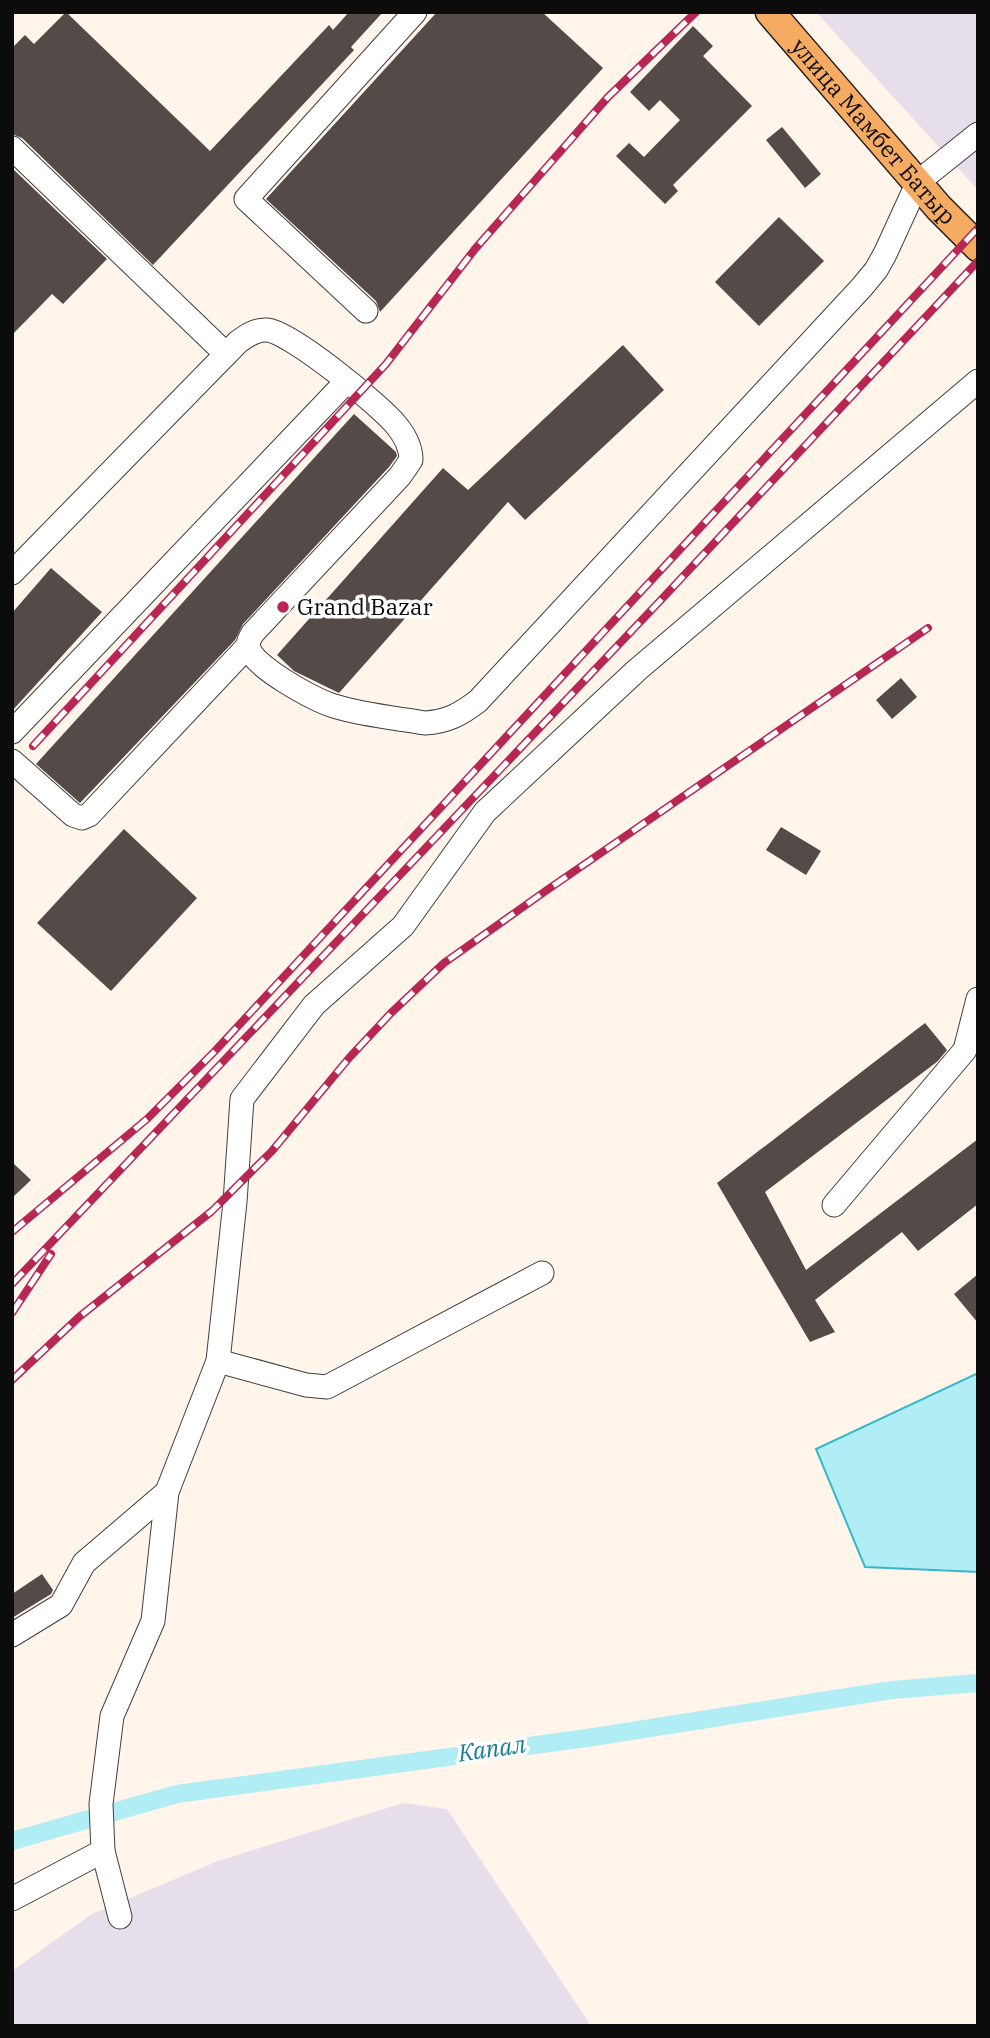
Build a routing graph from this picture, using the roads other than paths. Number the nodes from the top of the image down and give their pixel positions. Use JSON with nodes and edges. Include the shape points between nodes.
{"nodes":[{"id":1,"x":415,"y":12,"type":"edge"},
{"id":2,"x":770,"y":12,"type":"edge"},
{"id":3,"x":978,"y":134,"type":"edge"},
{"id":4,"x":12,"y":148,"type":"edge"},
{"id":5,"x":918,"y":182,"type":"junction"},
{"id":6,"x":978,"y":247,"type":"edge"},
{"id":7,"x":366,"y":311,"type":"dead end"},
{"id":8,"x":226,"y":354,"type":"junction"},
{"id":9,"x":346,"y":382,"type":"junction"},
{"id":10,"x":978,"y":382,"type":"edge"},
{"id":11,"x":12,"y":573,"type":"edge"},
{"id":12,"x":248,"y":646,"type":"junction"},
{"id":13,"x":12,"y":733,"type":"edge"},
{"id":14,"x":12,"y":761,"type":"edge"},
{"id":15,"x":978,"y":999,"type":"edge"},
{"id":16,"x":834,"y":1205,"type":"dead end"},
{"id":17,"x":542,"y":1273,"type":"dead end"},
{"id":18,"x":218,"y":1361,"type":"junction"},
{"id":19,"x":167,"y":1492,"type":"junction"},
{"id":20,"x":12,"y":1635,"type":"edge"},
{"id":21,"x":103,"y":1851,"type":"junction"},
{"id":22,"x":12,"y":1899,"type":"edge"},
{"id":23,"x":120,"y":1917,"type":"dead end"}],
"edges":[{"from":1,"to":7,"type":"street","via":[[246,199]]},
{"from":2,"to":5,"type":"main road","name":"улица Мамбет Батыр"},
{"from":3,"to":5,"type":"street"},
{"from":4,"to":8,"type":"street"},
{"from":5,"to":6,"type":"main road","name":"улица Мамбет Батыр"},
{"from":5,"to":12,"type":"street","via":[[885,254],[862,287],[462,714],[440,723],[425,723],[331,705],[279,677],[259,662]]},
{"from":8,"to":9,"type":"street","via":[[252,332],[267,330],[302,346]]},
{"from":8,"to":11,"type":"street"},
{"from":9,"to":12,"type":"street","via":[[398,427],[411,460],[253,633]]},
{"from":9,"to":13,"type":"street"},
{"from":10,"to":18,"type":"street","via":[[627,679],[485,812],[403,926],[314,1005],[242,1099]]},
{"from":12,"to":14,"type":"street","via":[[89,815],[73,815]]},
{"from":15,"to":16,"type":"street","via":[[965,1050]]},
{"from":17,"to":18,"type":"street","via":[[327,1387]]},
{"from":18,"to":19,"type":"street"},
{"from":19,"to":20,"type":"street","via":[[84,1563],[61,1605]]},
{"from":19,"to":21,"type":"street","via":[[153,1621],[113,1716],[102,1804]]},
{"from":21,"to":22,"type":"street"},
{"from":21,"to":23,"type":"street"}]}
